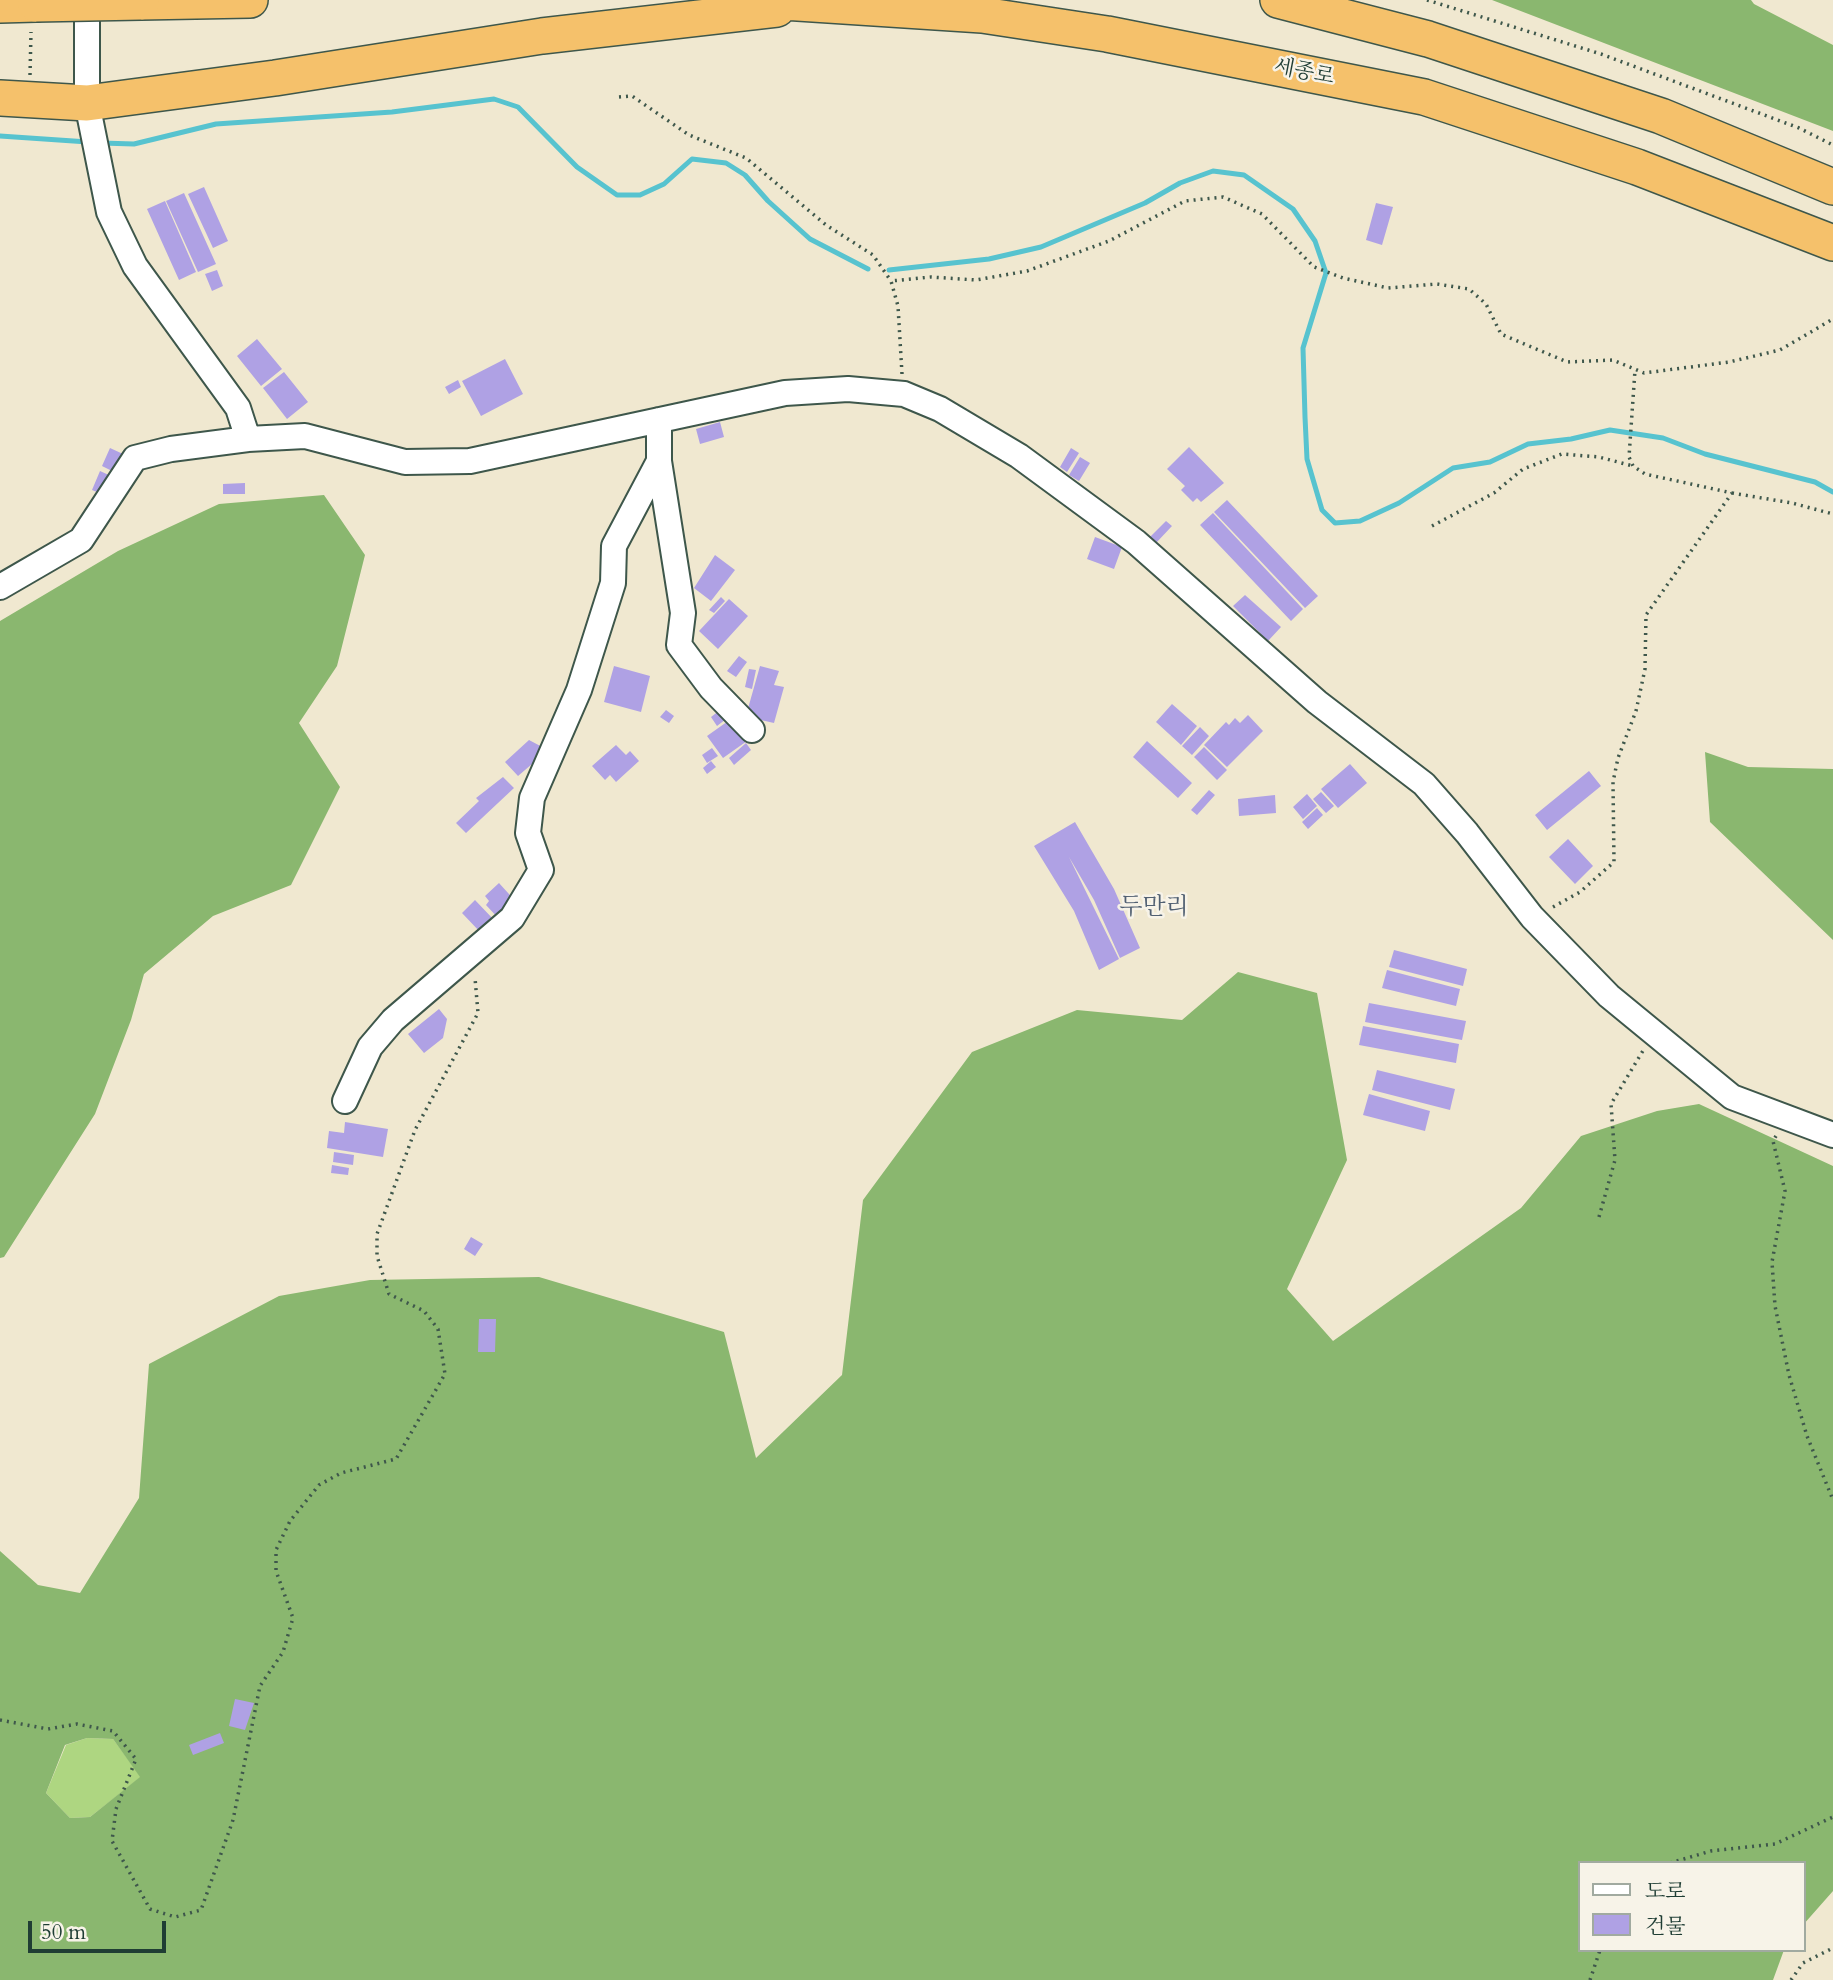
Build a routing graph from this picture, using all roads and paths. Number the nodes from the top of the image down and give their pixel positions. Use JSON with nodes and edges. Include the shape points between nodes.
{"nodes":[{"id":1,"x":87,"y":0,"type":"edge"},
{"id":2,"x":250,"y":0,"type":"edge"},
{"id":3,"x":752,"y":0,"type":"edge"},
{"id":4,"x":1278,"y":0,"type":"edge"},
{"id":5,"x":1427,"y":0,"type":"edge"},
{"id":6,"x":845,"y":4,"type":"junction"},
{"id":7,"x":0,"y":5,"type":"edge"},
{"id":8,"x":34,"y":18,"type":"junction"},
{"id":9,"x":619,"y":97,"type":"dead end"},
{"id":10,"x":15,"y":99,"type":"edge"},
{"id":11,"x":90,"y":115,"type":"junction"},
{"id":12,"x":1833,"y":145,"type":"edge"},
{"id":13,"x":1833,"y":187,"type":"edge"},
{"id":14,"x":1833,"y":243,"type":"edge"},
{"id":15,"x":891,"y":281,"type":"junction"},
{"id":16,"x":1833,"y":319,"type":"edge"},
{"id":17,"x":1635,"y":369,"type":"junction"},
{"id":18,"x":904,"y":394,"type":"junction"},
{"id":19,"x":659,"y":420,"type":"junction"},
{"id":20,"x":248,"y":439,"type":"junction"},
{"id":21,"x":659,"y":461,"type":"junction"},
{"id":22,"x":1633,"y":466,"type":"junction"},
{"id":23,"x":1732,"y":493,"type":"junction"},
{"id":24,"x":1833,"y":514,"type":"edge"},
{"id":25,"x":1432,"y":526,"type":"dead end"},
{"id":26,"x":0,"y":587,"type":"edge"},
{"id":27,"x":752,"y":730,"type":"dead end"},
{"id":28,"x":1532,"y":917,"type":"junction"},
{"id":29,"x":468,"y":956,"type":"junction"},
{"id":30,"x":1655,"y":1033,"type":"junction"},
{"id":31,"x":345,"y":1101,"type":"dead end"},
{"id":32,"x":1787,"y":1119,"type":"junction"},
{"id":33,"x":1833,"y":1135,"type":"edge"},
{"id":34,"x":1599,"y":1217,"type":"dead end"},
{"id":35,"x":1833,"y":1500,"type":"edge"},
{"id":36,"x":0,"y":1720,"type":"edge"},
{"id":37,"x":1833,"y":1817,"type":"edge"},
{"id":38,"x":1677,"y":1861,"type":"edge"},
{"id":39,"x":1833,"y":1948,"type":"edge"},
{"id":40,"x":1599,"y":1952,"type":"edge"},
{"id":41,"x":1590,"y":1980,"type":"edge"},
{"id":42,"x":1791,"y":1980,"type":"edge"}],
"edges":[{"from":1,"to":11,"type":"street"},
{"from":2,"to":8,"type":"highway","bridge":true,"via":[[141,2]]},
{"from":3,"to":6,"type":"highway","name":"세종로"},
{"from":4,"to":13,"type":"highway","via":[[1428,39],[1661,116]]},
{"from":5,"to":12,"type":"path","via":[[1601,54]]},
{"from":6,"to":11,"type":"highway","via":[[542,36],[275,78]]},
{"from":6,"to":14,"type":"highway","name":"세종로","via":[[982,15],[1095,32],[1424,97],[1637,167]]},
{"from":7,"to":8,"type":"highway"},
{"from":8,"to":10,"type":"path"},
{"from":9,"to":15,"type":"path","via":[[632,96],[689,135],[746,158],[826,225],[873,255]]},
{"from":10,"to":11,"type":"highway"},
{"from":11,"to":20,"type":"street","via":[[109,212],[135,266],[238,408]]},
{"from":15,"to":17,"type":"path","via":[[930,277],[976,280],[1027,271],[1109,241],[1185,201],[1223,197],[1262,214],[1314,267],[1388,288],[1437,284],[1469,289],[1486,304],[1501,334],[1567,362],[1613,360]]},
{"from":15,"to":18,"type":"path","via":[[898,306]]},
{"from":16,"to":17,"type":"path","via":[[1780,350],[1644,373]]},
{"from":17,"to":22,"type":"path","via":[[1629,457]]},
{"from":18,"to":19,"type":"street","via":[[848,389],[785,393]]},
{"from":18,"to":28,"type":"street","via":[[940,409],[1019,456],[1136,542],[1318,702],[1424,784]]},
{"from":19,"to":20,"type":"street","via":[[470,461],[405,462],[305,436]]},
{"from":19,"to":21,"type":"street"},
{"from":20,"to":26,"type":"street","via":[[135,458],[81,540]]},
{"from":21,"to":27,"type":"street","via":[[683,613],[679,645],[711,688]]},
{"from":21,"to":29,"type":"street","via":[[614,546],[613,583],[579,690],[532,797],[528,833],[541,870],[512,918]]},
{"from":22,"to":23,"type":"path","via":[[1645,474]]},
{"from":22,"to":25,"type":"path","via":[[1562,454],[1523,469],[1494,493]]},
{"from":23,"to":24,"type":"path"},
{"from":23,"to":28,"type":"path","via":[[1646,615],[1645,669],[1613,782],[1614,862],[1580,892]]},
{"from":28,"to":30,"type":"street","via":[[1609,996]]},
{"from":29,"to":31,"type":"street","via":[[393,1020],[370,1047]]},
{"from":29,"to":36,"type":"path","via":[[478,986],[478,1013],[415,1130],[377,1234],[377,1256],[389,1294],[424,1311],[438,1329],[445,1374],[396,1458],[341,1473],[319,1485],[290,1521],[276,1550],[276,1571],[293,1618],[282,1652],[260,1686],[233,1820],[201,1910],[175,1917],[150,1909],[112,1842],[116,1809],[136,1759],[113,1731],[77,1724],[48,1729]]},
{"from":30,"to":32,"type":"street","via":[[1732,1097]]},
{"from":30,"to":34,"type":"path","via":[[1611,1104],[1615,1160]]},
{"from":32,"to":33,"type":"street"},
{"from":32,"to":35,"type":"path","via":[[1773,1141],[1785,1191],[1772,1262],[1775,1306],[1807,1436]]},
{"from":37,"to":38,"type":"path","via":[[1775,1844],[1711,1851]]},
{"from":39,"to":42,"type":"path","via":[[1802,1963]]},
{"from":40,"to":41,"type":"path"}]}
